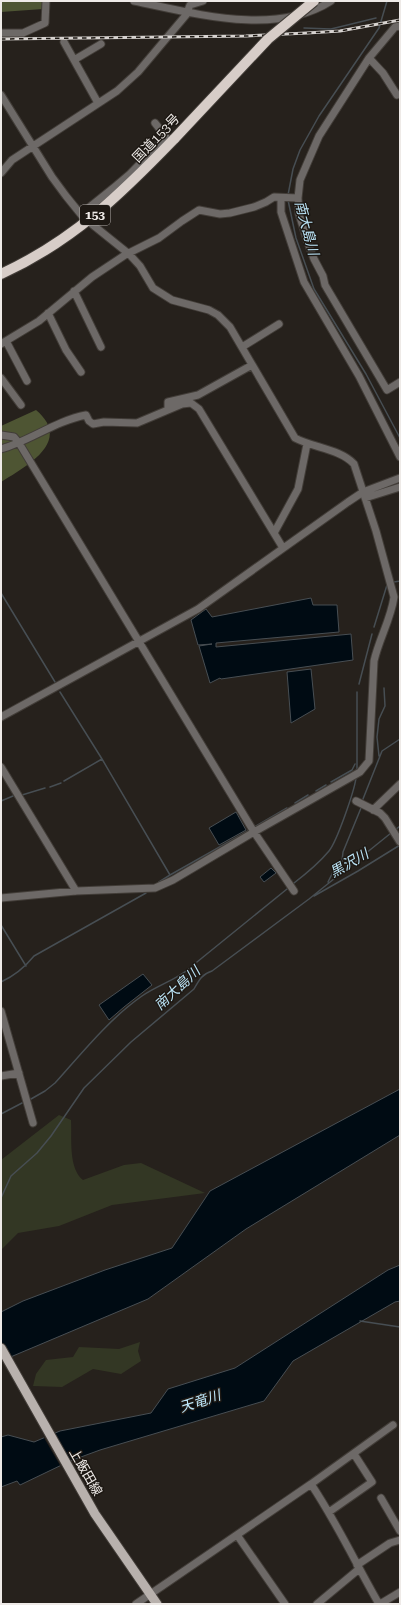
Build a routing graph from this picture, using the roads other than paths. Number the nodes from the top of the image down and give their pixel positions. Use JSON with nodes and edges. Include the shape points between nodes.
{"nodes":[{"id":1,"x":46,"y":1,"type":"edge"},
{"id":2,"x":134,"y":1,"type":"edge"},
{"id":3,"x":203,"y":1,"type":"edge"},
{"id":4,"x":314,"y":1,"type":"edge"},
{"id":5,"x":330,"y":1,"type":"edge"},
{"id":6,"x":187,"y":12,"type":"junction"},
{"id":7,"x":400,"y":26,"type":"edge"},
{"id":8,"x":1,"y":33,"type":"edge"},
{"id":9,"x":64,"y":42,"type":"dead end"},
{"id":10,"x":102,"y":44,"type":"dead end"},
{"id":11,"x":369,"y":58,"type":"junction"},
{"id":12,"x":74,"y":60,"type":"junction"},
{"id":13,"x":1,"y":95,"type":"edge"},
{"id":14,"x":397,"y":95,"type":"dead end"},
{"id":15,"x":98,"y":103,"type":"junction"},
{"id":16,"x":155,"y":123,"type":"dead end"},
{"id":17,"x":33,"y":146,"type":"junction"},
{"id":18,"x":1,"y":173,"type":"edge"},
{"id":19,"x":120,"y":188,"type":"junction"},
{"id":20,"x":283,"y":198,"type":"junction"},
{"id":21,"x":296,"y":198,"type":"junction"},
{"id":22,"x":85,"y":217,"type":"junction"},
{"id":23,"x":129,"y":254,"type":"junction"},
{"id":24,"x":1,"y":274,"type":"edge"},
{"id":25,"x":74,"y":291,"type":"junction"},
{"id":26,"x":48,"y":313,"type":"junction"},
{"id":27,"x":279,"y":324,"type":"dead end"},
{"id":28,"x":4,"y":342,"type":"edge"},
{"id":29,"x":101,"y":347,"type":"dead end"},
{"id":30,"x":242,"y":347,"type":"junction"},
{"id":31,"x":252,"y":365,"type":"junction"},
{"id":32,"x":80,"y":372,"type":"dead end"},
{"id":33,"x":1,"y":378,"type":"edge"},
{"id":34,"x":27,"y":381,"type":"dead end"},
{"id":35,"x":400,"y":382,"type":"edge"},
{"id":36,"x":21,"y":405,"type":"dead end"},
{"id":37,"x":168,"y":409,"type":"junction"},
{"id":38,"x":1,"y":435,"type":"edge"},
{"id":39,"x":19,"y":443,"type":"junction"},
{"id":40,"x":307,"y":444,"type":"junction"},
{"id":41,"x":1,"y":449,"type":"edge"},
{"id":42,"x":400,"y":457,"type":"edge"},
{"id":43,"x":400,"y":478,"type":"edge"},
{"id":44,"x":400,"y":487,"type":"edge"},
{"id":45,"x":364,"y":495,"type":"junction"},
{"id":46,"x":274,"y":533,"type":"junction"},
{"id":47,"x":283,"y":548,"type":"junction"},
{"id":48,"x":139,"y":642,"type":"junction"},
{"id":49,"x":1,"y":717,"type":"edge"},
{"id":50,"x":1,"y":767,"type":"edge"},
{"id":51,"x":400,"y":784,"type":"edge"},
{"id":52,"x":356,"y":801,"type":"dead end"},
{"id":53,"x":373,"y":810,"type":"junction"},
{"id":54,"x":254,"y":832,"type":"junction"},
{"id":55,"x":396,"y":836,"type":"edge"},
{"id":56,"x":76,"y":891,"type":"junction"},
{"id":57,"x":294,"y":891,"type":"dead end"},
{"id":58,"x":1,"y":898,"type":"edge"},
{"id":59,"x":1,"y":1011,"type":"edge"},
{"id":60,"x":19,"y":1073,"type":"junction"},
{"id":61,"x":1,"y":1076,"type":"edge"},
{"id":62,"x":33,"y":1123,"type":"dead end"},
{"id":63,"x":1,"y":1348,"type":"edge"},
{"id":64,"x":393,"y":1425,"type":"dead end"},
{"id":65,"x":354,"y":1454,"type":"junction"},
{"id":66,"x":312,"y":1484,"type":"junction"},
{"id":67,"x":381,"y":1498,"type":"dead end"},
{"id":68,"x":329,"y":1512,"type":"junction"},
{"id":69,"x":400,"y":1531,"type":"edge"},
{"id":70,"x":237,"y":1535,"type":"junction"},
{"id":71,"x":400,"y":1540,"type":"edge"},
{"id":72,"x":358,"y":1567,"type":"junction"},
{"id":73,"x":400,"y":1592,"type":"edge"},
{"id":74,"x":150,"y":1594,"type":"junction"},
{"id":75,"x":136,"y":1604,"type":"edge"},
{"id":76,"x":157,"y":1604,"type":"edge"},
{"id":77,"x":285,"y":1604,"type":"edge"},
{"id":78,"x":317,"y":1604,"type":"edge"},
{"id":79,"x":380,"y":1604,"type":"edge"}],
"edges":[{"from":1,"to":8,"type":"street","via":[[45,23],[23,33]]},
{"from":2,"to":6,"type":"street"},
{"from":3,"to":6,"type":"street","via":[[190,5]]},
{"from":4,"to":19,"type":"highway","name":"国道153号","number":"153","bridge":true,"via":[[268,39],[175,138]]},
{"from":5,"to":6,"type":"street","via":[[306,14],[278,19],[226,18]]},
{"from":6,"to":15,"type":"street","via":[[134,76]]},
{"from":7,"to":11,"type":"street","via":[[395,27]]},
{"from":9,"to":12,"type":"street"},
{"from":10,"to":12,"type":"street"},
{"from":11,"to":14,"type":"street"},
{"from":11,"to":21,"type":"street","via":[[319,136],[300,180]]},
{"from":12,"to":15,"type":"street"},
{"from":13,"to":17,"type":"street"},
{"from":15,"to":17,"type":"street"},
{"from":16,"to":19,"type":"street","via":[[166,137]]},
{"from":17,"to":18,"type":"street","via":[[12,160]]},
{"from":17,"to":22,"type":"street","via":[[52,177]]},
{"from":19,"to":22,"type":"highway","name":"国道153号","number":"153"},
{"from":20,"to":21,"type":"street"},
{"from":20,"to":23,"type":"street","via":[[274,197],[254,207],[230,213],[199,210],[159,238]]},
{"from":20,"to":42,"type":"street","via":[[283,219],[304,282],[359,376]]},
{"from":21,"to":35,"type":"street","via":[[307,240],[325,286],[387,390]]},
{"from":22,"to":23,"type":"street"},
{"from":22,"to":24,"type":"highway","name":"国道153号","number":"153","via":[[40,254]]},
{"from":23,"to":25,"type":"street"},
{"from":23,"to":30,"type":"street","via":[[140,266],[153,288],[172,300],[218,315],[230,327]]},
{"from":25,"to":26,"type":"street"},
{"from":25,"to":29,"type":"street"},
{"from":26,"to":28,"type":"street"},
{"from":26,"to":32,"type":"street"},
{"from":27,"to":30,"type":"street"},
{"from":28,"to":34,"type":"street"},
{"from":30,"to":31,"type":"street"},
{"from":31,"to":37,"type":"street","via":[[198,395],[168,402]]},
{"from":31,"to":40,"type":"street","via":[[290,431]]},
{"from":33,"to":36,"type":"street"},
{"from":37,"to":39,"type":"street","via":[[132,424],[93,424],[86,415],[81,416],[64,421]]},
{"from":37,"to":46,"type":"street","via":[[187,403],[195,404]]},
{"from":38,"to":39,"type":"street","via":[[14,437]]},
{"from":39,"to":41,"type":"street"},
{"from":39,"to":48,"type":"street"},
{"from":40,"to":45,"type":"street","via":[[349,458],[354,464]]},
{"from":40,"to":46,"type":"street","via":[[298,488]]},
{"from":43,"to":45,"type":"street"},
{"from":44,"to":45,"type":"street"},
{"from":45,"to":47,"type":"street","via":[[348,502]]},
{"from":45,"to":54,"type":"street","via":[[394,597],[393,608],[374,661],[369,761],[360,772]]},
{"from":46,"to":47,"type":"street"},
{"from":47,"to":48,"type":"street","via":[[198,609]]},
{"from":48,"to":49,"type":"street"},
{"from":48,"to":54,"type":"street"},
{"from":50,"to":56,"type":"street"},
{"from":51,"to":53,"type":"street"},
{"from":52,"to":53,"type":"street"},
{"from":53,"to":55,"type":"street","via":[[380,813]]},
{"from":54,"to":56,"type":"street","via":[[155,888]]},
{"from":54,"to":57,"type":"street"},
{"from":56,"to":58,"type":"street"},
{"from":59,"to":60,"type":"street"},
{"from":60,"to":61,"type":"street"},
{"from":60,"to":62,"type":"street"},
{"from":63,"to":74,"type":"main road","name":"上飯田線","via":[[95,1514]]},
{"from":64,"to":65,"type":"street"},
{"from":65,"to":66,"type":"street"},
{"from":65,"to":68,"type":"street","via":[[372,1482]]},
{"from":66,"to":68,"type":"street"},
{"from":66,"to":70,"type":"street"},
{"from":67,"to":69,"type":"street"},
{"from":68,"to":72,"type":"street"},
{"from":70,"to":74,"type":"street"},
{"from":70,"to":77,"type":"street"},
{"from":71,"to":72,"type":"street","via":[[390,1543]]},
{"from":72,"to":78,"type":"street"},
{"from":72,"to":79,"type":"street"},
{"from":73,"to":79,"type":"street"},
{"from":74,"to":75,"type":"street"},
{"from":74,"to":76,"type":"main road","name":"上飯田線"}]}
